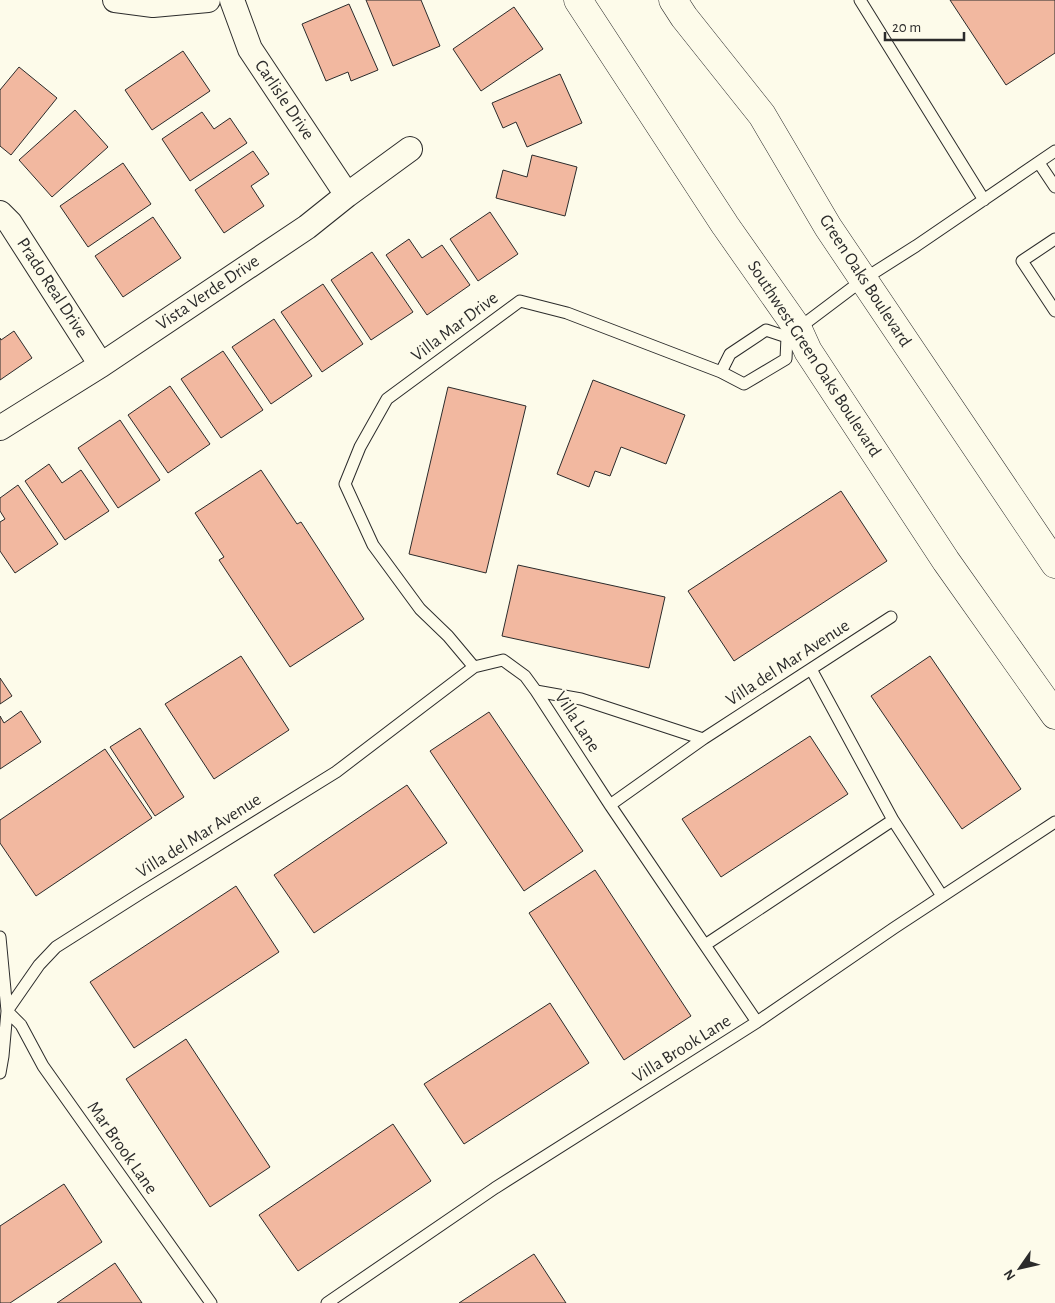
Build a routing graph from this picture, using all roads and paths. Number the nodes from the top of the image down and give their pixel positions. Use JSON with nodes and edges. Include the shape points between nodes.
{"nodes":[{"id":1,"x":115,"y":0,"type":"edge"},
{"id":2,"x":208,"y":0,"type":"edge"},
{"id":3,"x":232,"y":0,"type":"edge"},
{"id":4,"x":578,"y":0,"type":"edge"},
{"id":5,"x":673,"y":0,"type":"edge"},
{"id":6,"x":860,"y":0,"type":"edge"},
{"id":7,"x":410,"y":149,"type":"dead end"},
{"id":8,"x":1055,"y":151,"type":"edge"},
{"id":9,"x":1039,"y":163,"type":"junction"},
{"id":10,"x":1055,"y":187,"type":"edge"},
{"id":11,"x":347,"y":195,"type":"junction"},
{"id":12,"x":984,"y":200,"type":"junction"},
{"id":13,"x":0,"y":213,"type":"edge"},
{"id":14,"x":1055,"y":239,"type":"edge"},
{"id":15,"x":864,"y":279,"type":"junction"},
{"id":16,"x":1055,"y":311,"type":"edge"},
{"id":17,"x":793,"y":333,"type":"junction"},
{"id":18,"x":101,"y":365,"type":"junction"},
{"id":19,"x":721,"y":372,"type":"junction"},
{"id":20,"x":0,"y":428,"type":"edge"},
{"id":21,"x":1055,"y":564,"type":"edge"},
{"id":22,"x":891,"y":617,"type":"dead end"},
{"id":23,"x":474,"y":667,"type":"junction"},
{"id":24,"x":811,"y":669,"type":"junction"},
{"id":25,"x":536,"y":691,"type":"junction"},
{"id":26,"x":1055,"y":715,"type":"edge"},
{"id":27,"x":704,"y":739,"type":"junction"},
{"id":28,"x":610,"y":805,"type":"junction"},
{"id":29,"x":893,"y":820,"type":"junction"},
{"id":30,"x":1055,"y":822,"type":"edge"},
{"id":31,"x":942,"y":896,"type":"junction"},
{"id":32,"x":0,"y":937,"type":"edge"},
{"id":33,"x":705,"y":945,"type":"junction"},
{"id":34,"x":7,"y":1012,"type":"junction"},
{"id":35,"x":757,"y":1022,"type":"junction"},
{"id":36,"x":0,"y":1074,"type":"edge"},
{"id":37,"x":211,"y":1303,"type":"edge"},
{"id":38,"x":327,"y":1303,"type":"edge"}],
"edges":[{"from":1,"to":2,"type":"street","via":[[152,5]]},
{"from":3,"to":11,"type":"street","name":"Carlisle Drive","via":[[250,49]]},
{"from":4,"to":17,"type":"main road","name":"Southwest Green Oaks Boulevard"},
{"from":5,"to":15,"type":"main road","name":"Green Oaks Boulevard","via":[[762,115],[828,227]]},
{"from":6,"to":12,"type":"lane"},
{"from":7,"to":11,"type":"street","name":"Vista Verde Drive"},
{"from":8,"to":9,"type":"lane"},
{"from":9,"to":10,"type":"lane"},
{"from":9,"to":12,"type":"lane"},
{"from":11,"to":18,"type":"street","name":"Vista Verde Drive","via":[[307,228]]},
{"from":12,"to":15,"type":"lane"},
{"from":13,"to":18,"type":"street","name":"Prado Real Drive","via":[[10,223]]},
{"from":14,"to":16,"type":"lane","via":[[1022,261]]},
{"from":15,"to":17,"type":"lane"},
{"from":15,"to":21,"type":"main road","name":"Green Oaks Boulevard"},
{"from":17,"to":19,"type":"lane","via":[[766,330],[730,354]]},
{"from":17,"to":19,"type":"lane","name":"Villa Mar Drive","via":[[786,359],[744,384]]},
{"from":17,"to":26,"type":"main road","name":"Southwest Green Oaks Boulevard","via":[[946,561]]},
{"from":18,"to":20,"type":"street","name":"Vista Verde Drive"},
{"from":19,"to":23,"type":"lane","name":"Villa Mar Drive","via":[[567,313],[520,300],[387,400],[360,447],[345,484],[373,545],[420,609]]},
{"from":22,"to":24,"type":"lane","name":"Villa del Mar Avenue"},
{"from":23,"to":25,"type":"lane","name":"Villa Lane","via":[[503,660],[525,676]]},
{"from":23,"to":34,"type":"lane","name":"Villa del Mar Avenue","via":[[336,772],[56,947],[39,965]]},
{"from":24,"to":27,"type":"lane","name":"Villa del Mar Avenue"},
{"from":24,"to":29,"type":"lane"},
{"from":25,"to":27,"type":"lane","via":[[582,699]]},
{"from":25,"to":28,"type":"lane","name":"Villa Lane"},
{"from":27,"to":28,"type":"lane","name":"Villa del Mar Avenue"},
{"from":28,"to":33,"type":"lane","name":"Villa Lane"},
{"from":29,"to":31,"type":"lane"},
{"from":29,"to":33,"type":"lane"},
{"from":30,"to":31,"type":"lane","name":"Villa Brook Lane"},
{"from":31,"to":35,"type":"lane","name":"Villa Brook Lane"},
{"from":32,"to":34,"type":"lane"},
{"from":33,"to":35,"type":"lane","name":"Villa Lane"},
{"from":34,"to":36,"type":"lane","name":"Villa del Mar Avenue"},
{"from":34,"to":37,"type":"lane","name":"Mar Brook Lane","via":[[20,1025],[42,1066]]},
{"from":35,"to":38,"type":"lane","name":"Villa Brook Lane","via":[[495,1188]]}]}
